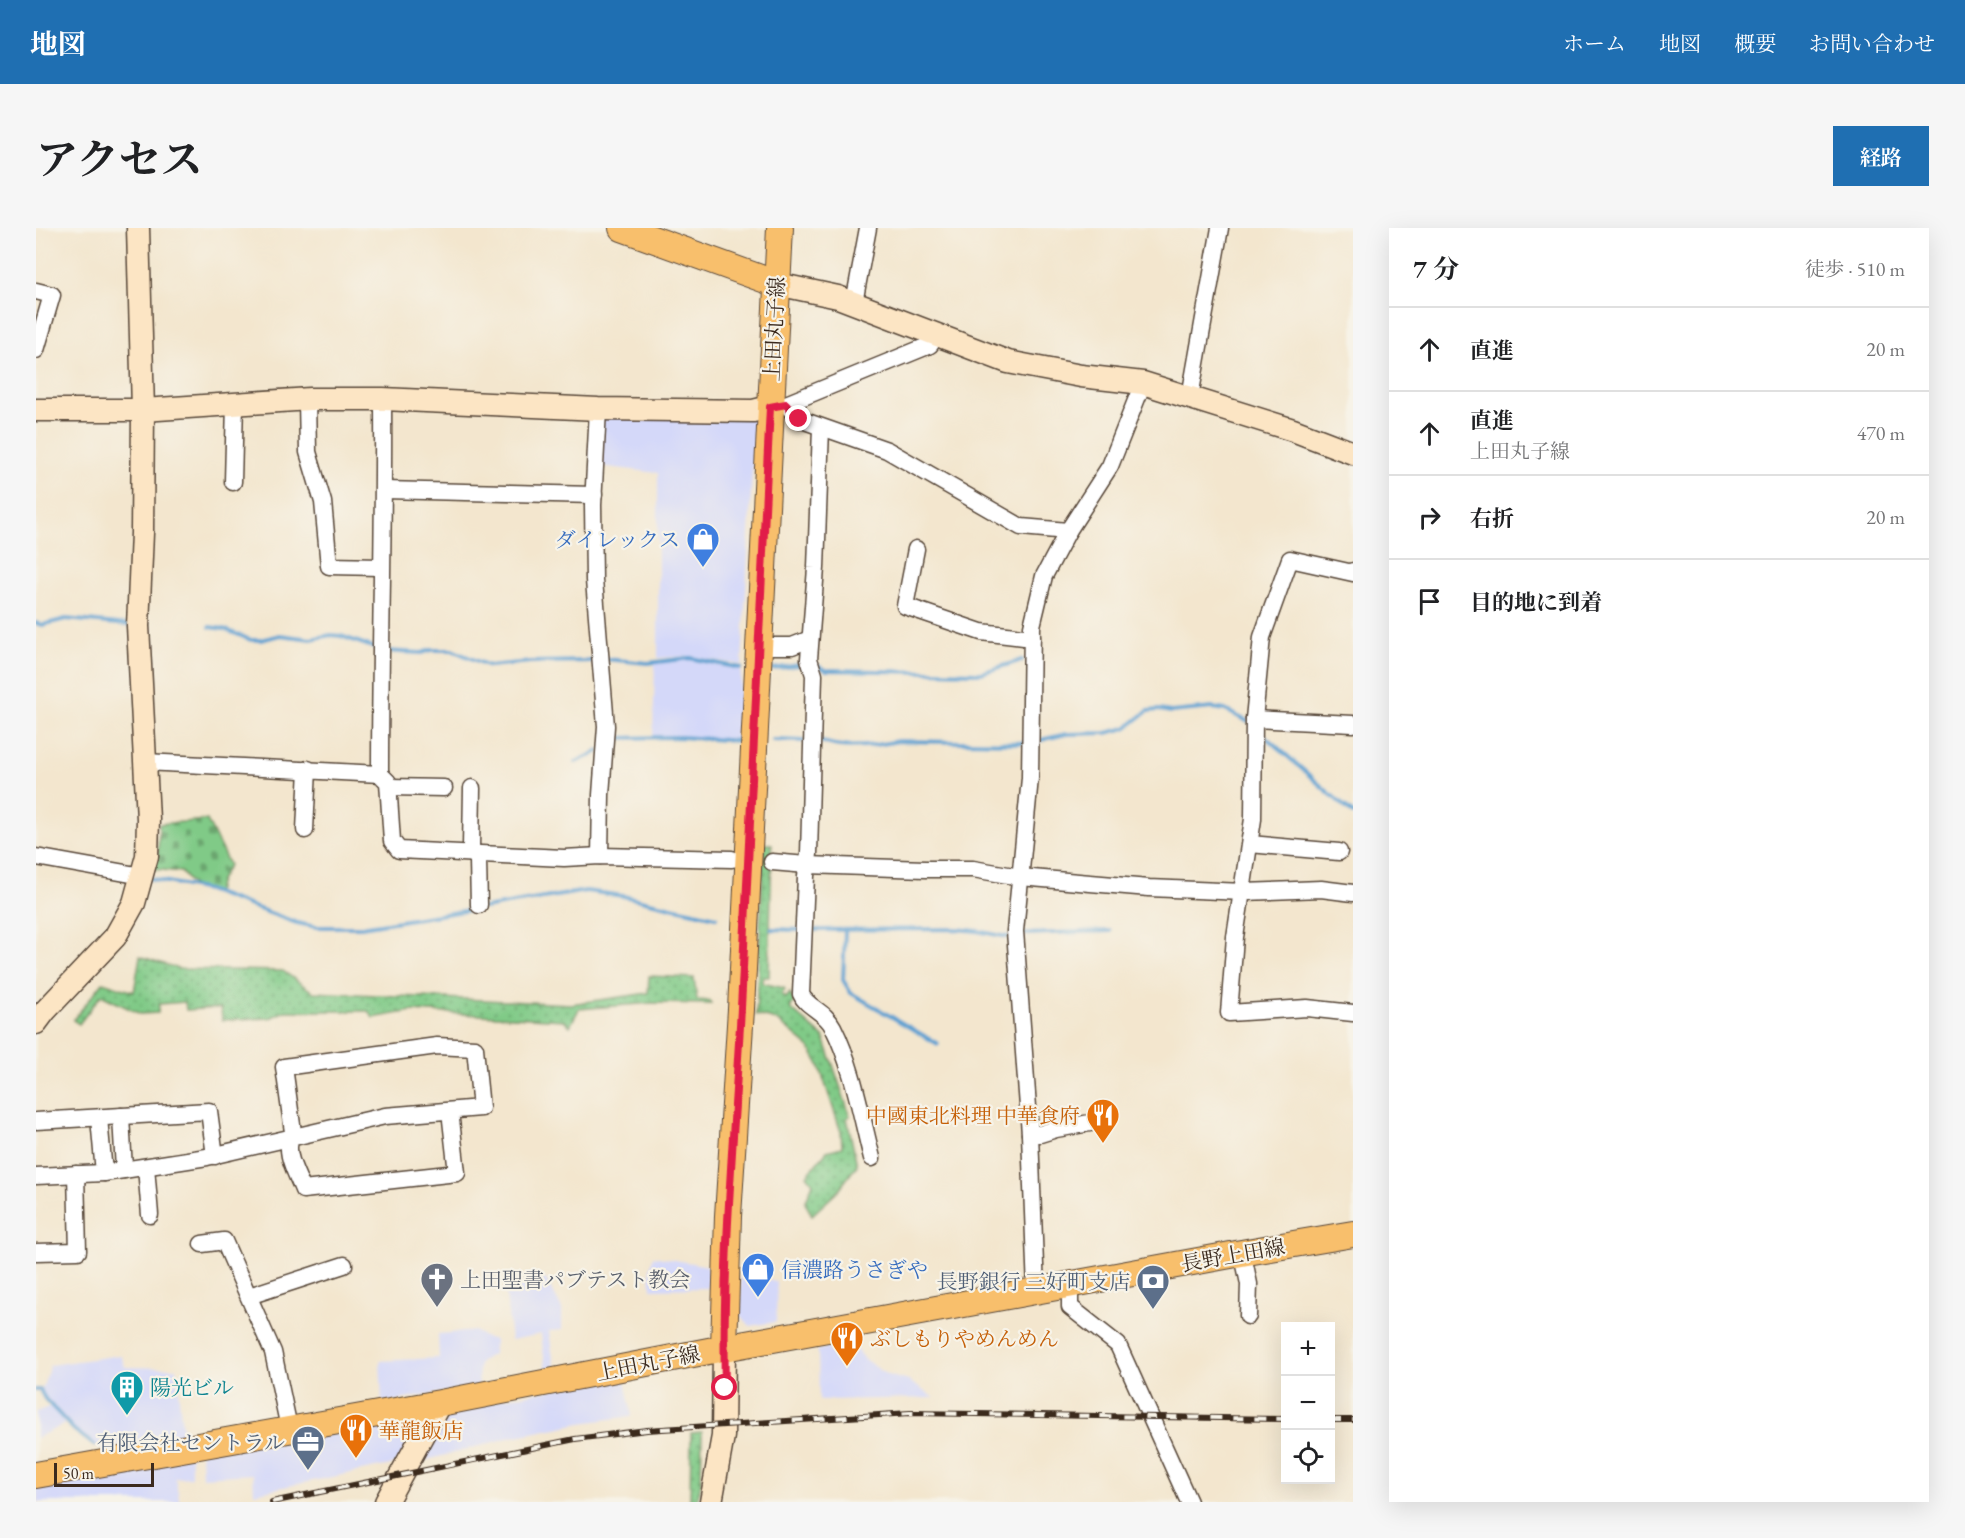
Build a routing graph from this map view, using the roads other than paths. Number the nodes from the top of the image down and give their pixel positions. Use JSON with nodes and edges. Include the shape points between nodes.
{"nodes":[{"id":1,"x":138,"y":228,"type":"edge"},
{"id":2,"x":622,"y":228,"type":"edge"},
{"id":3,"x":780,"y":228,"type":"edge"},
{"id":4,"x":868,"y":228,"type":"edge"},
{"id":5,"x":1220,"y":228,"type":"edge"},
{"id":6,"x":777,"y":284,"type":"junction"},
{"id":7,"x":36,"y":291,"type":"edge"},
{"id":8,"x":854,"y":303,"type":"junction"},
{"id":9,"x":936,"y":333,"type":"junction"},
{"id":10,"x":36,"y":350,"type":"edge"},
{"id":11,"x":1143,"y":383,"type":"junction"},
{"id":12,"x":1190,"y":397,"type":"junction"},
{"id":13,"x":307,"y":399,"type":"junction"},
{"id":14,"x":383,"y":399,"type":"junction"},
{"id":15,"x":235,"y":403,"type":"junction"},
{"id":16,"x":778,"y":405,"type":"junction"},
{"id":17,"x":598,"y":409,"type":"junction"},
{"id":18,"x":36,"y":410,"type":"edge"},
{"id":19,"x":143,"y":410,"type":"junction"},
{"id":20,"x":821,"y":428,"type":"junction"},
{"id":21,"x":1353,"y":453,"type":"edge"},
{"id":22,"x":233,"y":482,"type":"dead end"},
{"id":23,"x":384,"y":490,"type":"junction"},
{"id":24,"x":594,"y":495,"type":"junction"},
{"id":25,"x":1068,"y":531,"type":"junction"},
{"id":26,"x":916,"y":549,"type":"dead end"},
{"id":27,"x":381,"y":567,"type":"junction"},
{"id":28,"x":1353,"y":571,"type":"edge"},
{"id":29,"x":1032,"y":638,"type":"junction"},
{"id":30,"x":810,"y":639,"type":"junction"},
{"id":31,"x":758,"y":646,"type":"junction"},
{"id":32,"x":1254,"y":719,"type":"junction"},
{"id":33,"x":1353,"y":724,"type":"edge"},
{"id":34,"x":145,"y":762,"type":"junction"},
{"id":35,"x":308,"y":769,"type":"junction"},
{"id":36,"x":384,"y":780,"type":"junction"},
{"id":37,"x":444,"y":788,"type":"dead end"},
{"id":38,"x":472,"y":789,"type":"dead end"},
{"id":39,"x":305,"y":830,"type":"dead end"},
{"id":40,"x":1250,"y":844,"type":"junction"},
{"id":41,"x":1339,"y":852,"type":"dead end"},
{"id":42,"x":474,"y":853,"type":"junction"},
{"id":43,"x":600,"y":856,"type":"junction"},
{"id":44,"x":36,"y":857,"type":"edge"},
{"id":45,"x":732,"y":859,"type":"dead end"},
{"id":46,"x":772,"y":862,"type":"dead end"},
{"id":47,"x":807,"y":866,"type":"junction"},
{"id":48,"x":142,"y":876,"type":"junction"},
{"id":49,"x":1020,"y":877,"type":"junction"},
{"id":50,"x":1244,"y":892,"type":"junction"},
{"id":51,"x":1353,"y":893,"type":"edge"},
{"id":52,"x":479,"y":905,"type":"dead end"},
{"id":53,"x":1353,"y":1013,"type":"edge"},
{"id":54,"x":36,"y":1023,"type":"edge"},
{"id":55,"x":450,"y":1111,"type":"junction"},
{"id":56,"x":121,"y":1116,"type":"junction"},
{"id":57,"x":99,"y":1118,"type":"junction"},
{"id":58,"x":1107,"y":1120,"type":"dead end"},
{"id":59,"x":36,"y":1121,"type":"edge"},
{"id":60,"x":1030,"y":1134,"type":"junction"},
{"id":61,"x":288,"y":1140,"type":"junction"},
{"id":62,"x":215,"y":1156,"type":"junction"},
{"id":63,"x":872,"y":1158,"type":"dead end"},
{"id":64,"x":146,"y":1167,"type":"junction"},
{"id":65,"x":124,"y":1170,"type":"junction"},
{"id":66,"x":104,"y":1173,"type":"junction"},
{"id":67,"x":76,"y":1174,"type":"junction"},
{"id":68,"x":36,"y":1176,"type":"edge"},
{"id":69,"x":150,"y":1215,"type":"dead end"},
{"id":70,"x":1353,"y":1234,"type":"edge"},
{"id":71,"x":202,"y":1244,"type":"dead end"},
{"id":72,"x":36,"y":1252,"type":"edge"},
{"id":73,"x":1247,"y":1252,"type":"junction"},
{"id":74,"x":344,"y":1265,"type":"dead end"},
{"id":75,"x":1070,"y":1286,"type":"junction"},
{"id":76,"x":1036,"y":1291,"type":"junction"},
{"id":77,"x":249,"y":1296,"type":"junction"},
{"id":78,"x":1248,"y":1316,"type":"dead end"},
{"id":79,"x":724,"y":1348,"type":"junction"},
{"id":80,"x":440,"y":1403,"type":"junction"},
{"id":81,"x":289,"y":1428,"type":"junction"},
{"id":82,"x":36,"y":1475,"type":"edge"},
{"id":83,"x":386,"y":1502,"type":"edge"},
{"id":84,"x":711,"y":1502,"type":"edge"},
{"id":85,"x":1189,"y":1502,"type":"edge"}],
"edges":[{"from":1,"to":19,"type":"street"},
{"from":2,"to":6,"type":"main road"},
{"from":3,"to":6,"type":"main road","name":"上田丸子線"},
{"from":4,"to":8,"type":"street"},
{"from":5,"to":12,"type":"street"},
{"from":6,"to":8,"type":"street"},
{"from":6,"to":16,"type":"main road","name":"上田丸子線"},
{"from":7,"to":10,"type":"street","via":[[52,295]]},
{"from":8,"to":9,"type":"street"},
{"from":9,"to":11,"type":"street","via":[[983,354],[1031,367]]},
{"from":9,"to":16,"type":"street","via":[[930,345]]},
{"from":11,"to":12,"type":"street"},
{"from":11,"to":25,"type":"street","via":[[1110,466]]},
{"from":12,"to":21,"type":"street"},
{"from":13,"to":14,"type":"street"},
{"from":13,"to":15,"type":"street"},
{"from":13,"to":27,"type":"street","via":[[308,452],[323,502],[329,566]]},
{"from":14,"to":17,"type":"street"},
{"from":14,"to":23,"type":"street"},
{"from":15,"to":19,"type":"street"},
{"from":15,"to":22,"type":"street"},
{"from":16,"to":17,"type":"street","via":[[753,411]]},
{"from":16,"to":20,"type":"street"},
{"from":16,"to":31,"type":"main road","name":"上田丸子線"},
{"from":17,"to":24,"type":"street"},
{"from":18,"to":19,"type":"street"},
{"from":19,"to":34,"type":"street","via":[[138,626]]},
{"from":20,"to":25,"type":"street","via":[[886,450],[1021,527]]},
{"from":20,"to":30,"type":"street"},
{"from":23,"to":24,"type":"street"},
{"from":23,"to":27,"type":"street"},
{"from":24,"to":43,"type":"street","via":[[594,580],[606,726]]},
{"from":25,"to":29,"type":"street","via":[[1044,576]]},
{"from":26,"to":29,"type":"street","via":[[905,606],[981,632]]},
{"from":27,"to":36,"type":"street"},
{"from":28,"to":32,"type":"street","via":[[1290,559],[1262,637]]},
{"from":29,"to":49,"type":"street","via":[[1030,778]]},
{"from":30,"to":31,"type":"street","via":[[792,646]]},
{"from":30,"to":47,"type":"street","via":[[809,659],[814,675]]},
{"from":31,"to":79,"type":"main road","name":"上田丸子線"},
{"from":32,"to":33,"type":"street"},
{"from":32,"to":40,"type":"street"},
{"from":34,"to":35,"type":"street"},
{"from":34,"to":48,"type":"street","via":[[147,856]]},
{"from":35,"to":36,"type":"street"},
{"from":35,"to":39,"type":"street"},
{"from":36,"to":37,"type":"street"},
{"from":36,"to":42,"type":"street","via":[[392,841],[399,850]]},
{"from":38,"to":42,"type":"street"},
{"from":40,"to":41,"type":"street"},
{"from":40,"to":50,"type":"street"},
{"from":42,"to":43,"type":"street"},
{"from":42,"to":52,"type":"street","via":[[478,860]]},
{"from":43,"to":45,"type":"street"},
{"from":44,"to":48,"type":"street"},
{"from":46,"to":47,"type":"street"},
{"from":47,"to":49,"type":"street","via":[[973,868]]},
{"from":47,"to":63,"type":"street","via":[[801,994],[805,1002],[826,1017],[843,1049]]},
{"from":48,"to":54,"type":"street","via":[[134,903],[116,937]]},
{"from":49,"to":50,"type":"street"},
{"from":49,"to":60,"type":"street","via":[[1016,931]]},
{"from":50,"to":51,"type":"street"},
{"from":50,"to":53,"type":"street","via":[[1229,1013],[1307,1008]]},
{"from":55,"to":61,"type":"street","via":[[385,1116]]},
{"from":55,"to":61,"type":"street","via":[[457,1173],[303,1190]]},
{"from":55,"to":61,"type":"street","via":[[481,1108],[475,1048],[437,1046],[284,1067],[293,1132]]},
{"from":56,"to":57,"type":"street"},
{"from":56,"to":62,"type":"street","via":[[209,1111]]},
{"from":56,"to":65,"type":"street"},
{"from":57,"to":59,"type":"street"},
{"from":57,"to":66,"type":"street"},
{"from":58,"to":60,"type":"street"},
{"from":60,"to":76,"type":"street"},
{"from":61,"to":62,"type":"street"},
{"from":62,"to":64,"type":"street"},
{"from":64,"to":65,"type":"street"},
{"from":64,"to":69,"type":"street"},
{"from":65,"to":66,"type":"street"},
{"from":66,"to":67,"type":"street"},
{"from":67,"to":68,"type":"street"},
{"from":67,"to":72,"type":"street","via":[[78,1251]]},
{"from":70,"to":73,"type":"main road","name":"長野上田線"},
{"from":71,"to":77,"type":"street","via":[[224,1241]]},
{"from":73,"to":75,"type":"main road","name":"長野上田線"},
{"from":73,"to":78,"type":"street","via":[[1244,1260],[1249,1284]]},
{"from":74,"to":77,"type":"street"},
{"from":75,"to":76,"type":"main road","name":"長野上田線"},
{"from":75,"to":85,"type":"street","via":[[1070,1307],[1118,1345]]},
{"from":76,"to":79,"type":"main road","name":"長野上田線"},
{"from":77,"to":81,"type":"street","via":[[273,1352]]},
{"from":79,"to":80,"type":"main road","name":"上田丸子線"},
{"from":79,"to":84,"type":"street","via":[[723,1436]]},
{"from":80,"to":81,"type":"main road","name":"上田丸子線"},
{"from":80,"to":83,"type":"street"},
{"from":81,"to":82,"type":"main road","name":"上田丸子線"}]}
